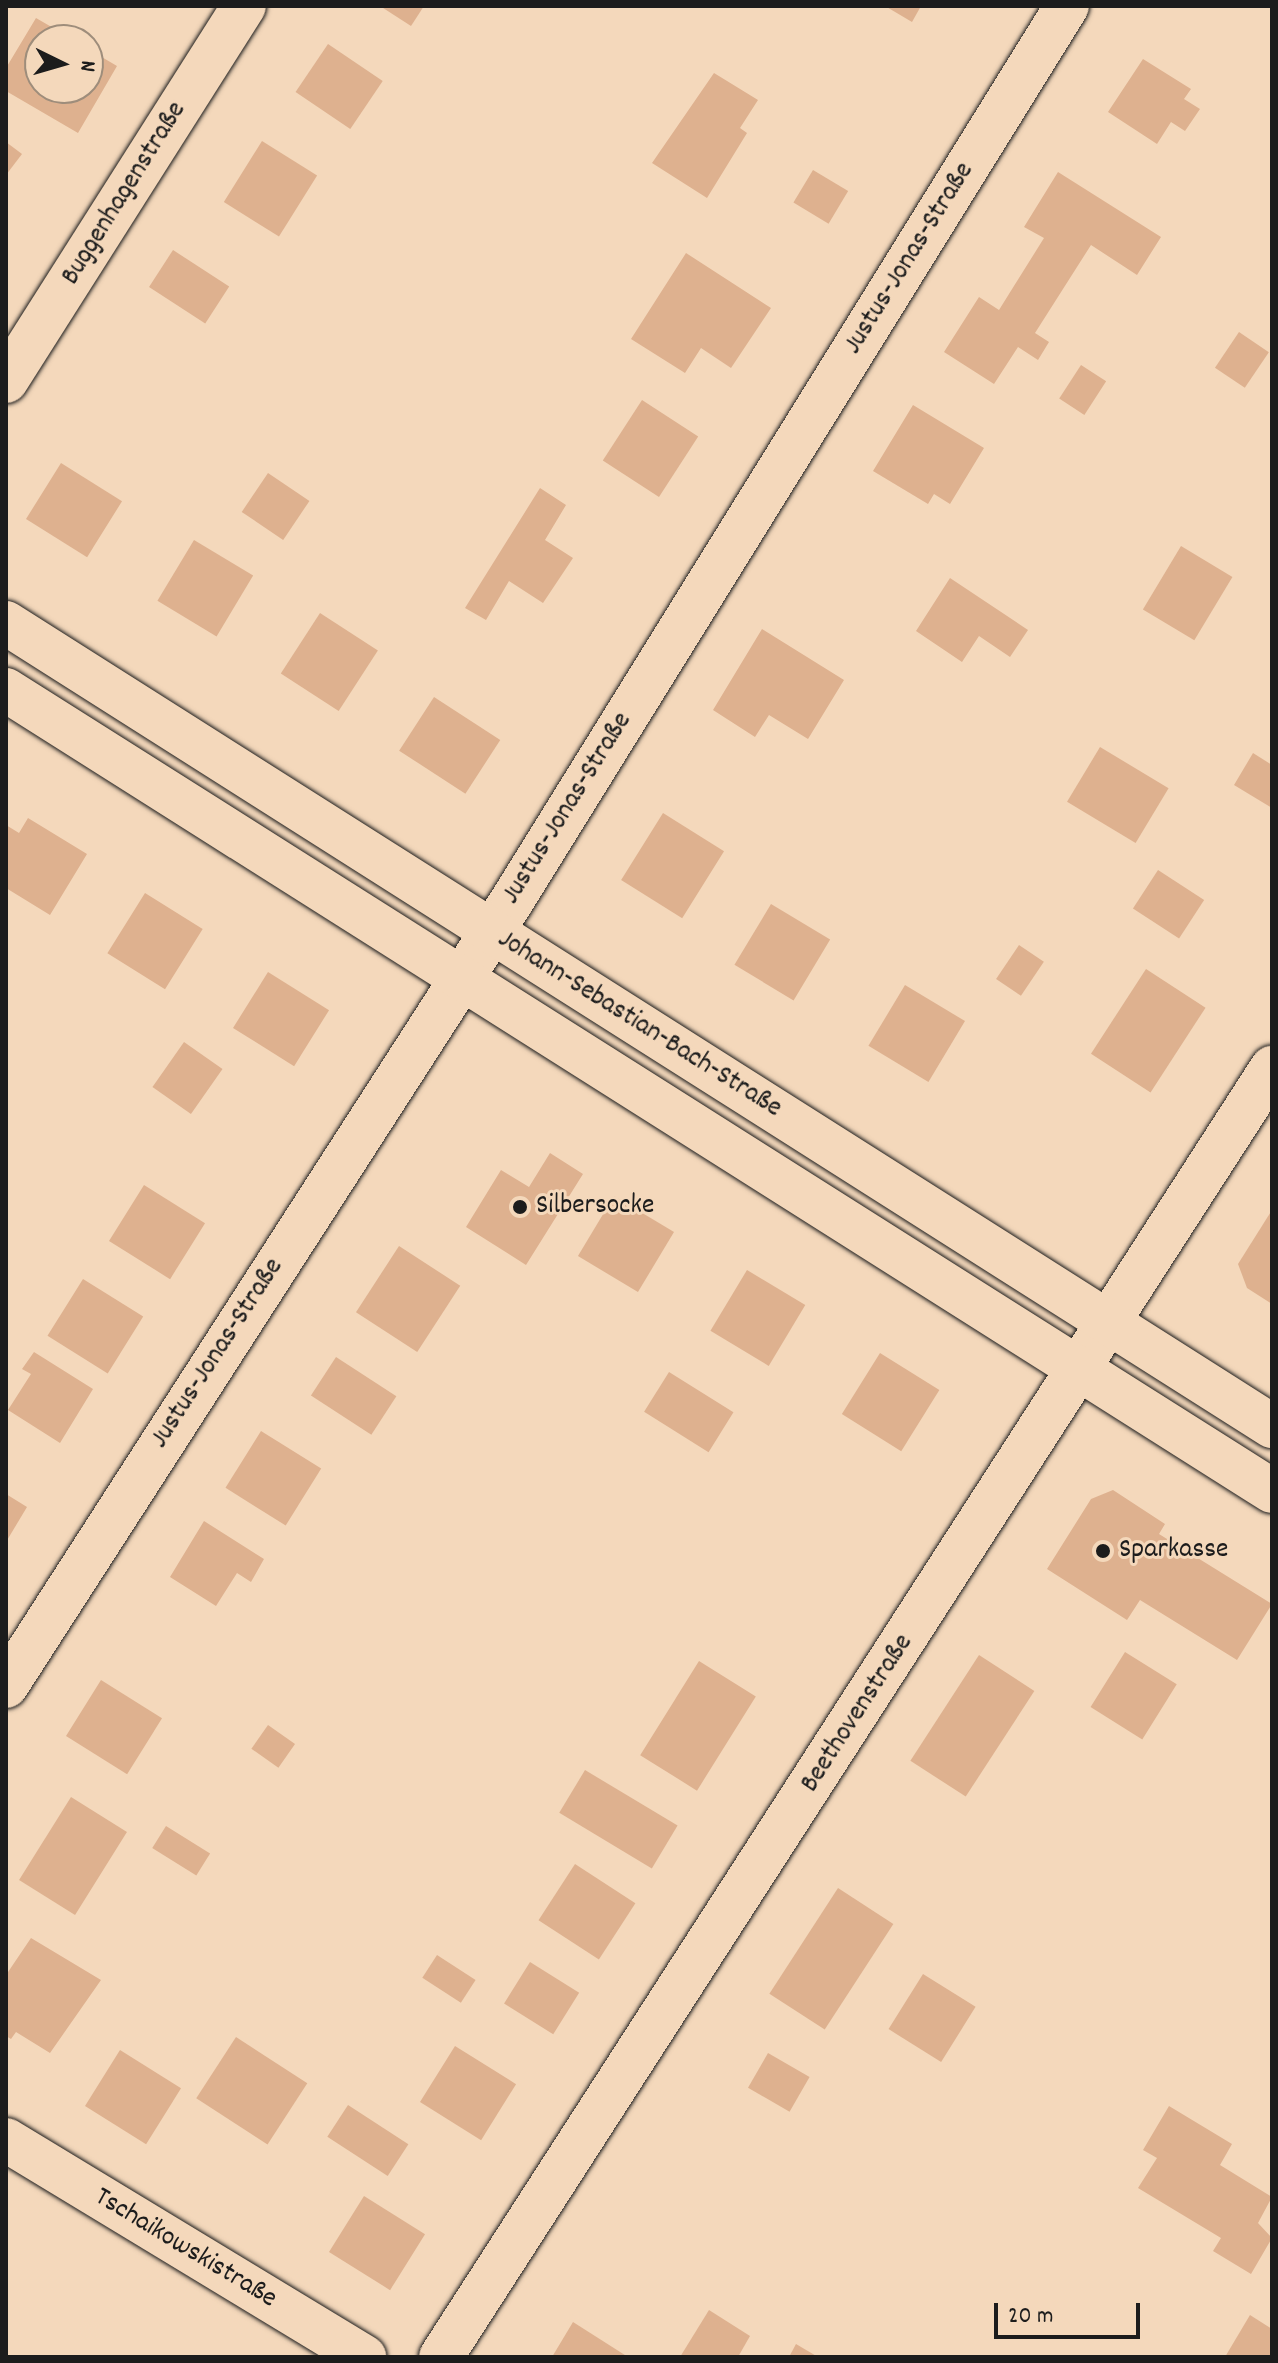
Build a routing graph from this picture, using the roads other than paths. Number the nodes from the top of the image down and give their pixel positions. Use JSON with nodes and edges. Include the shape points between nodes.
{"nodes":[{"id":1,"x":244,"y":6,"type":"edge"},
{"id":2,"x":1067,"y":6,"type":"edge"},
{"id":3,"x":6,"y":381,"type":"edge"},
{"id":4,"x":6,"y":623,"type":"edge"},
{"id":5,"x":6,"y":690,"type":"edge"},
{"id":6,"x":491,"y":931,"type":"junction"},
{"id":7,"x":460,"y":977,"type":"junction"},
{"id":8,"x":1272,"y":1068,"type":"edge"},
{"id":9,"x":1110,"y":1324,"type":"junction"},
{"id":10,"x":1081,"y":1370,"type":"junction"},
{"id":11,"x":1272,"y":1426,"type":"edge"},
{"id":12,"x":1272,"y":1491,"type":"edge"},
{"id":13,"x":6,"y":1686,"type":"edge"},
{"id":14,"x":6,"y":2140,"type":"edge"},
{"id":15,"x":365,"y":2357,"type":"edge"},
{"id":16,"x":441,"y":2357,"type":"edge"}],
"edges":[{"from":1,"to":3,"type":"street","name":"Buggenhagenstraße"},
{"from":2,"to":6,"type":"street","name":"Justus-Jonas-Straße"},
{"from":4,"to":6,"type":"street","name":"Johann-Sebastian-Bach-Straße"},
{"from":5,"to":7,"type":"street","name":"Johann-Sebastian-Bach-Straße"},
{"from":6,"to":7,"type":"street","name":"Justus-Jonas-Straße"},
{"from":6,"to":9,"type":"street","name":"Johann-Sebastian-Bach-Straße"},
{"from":7,"to":10,"type":"street","name":"Johann-Sebastian-Bach-Straße"},
{"from":7,"to":13,"type":"street","name":"Justus-Jonas-Straße"},
{"from":8,"to":9,"type":"street","name":"Beethovenstraße"},
{"from":9,"to":10,"type":"street","name":"Beethovenstraße"},
{"from":9,"to":11,"type":"street","name":"Johann-Sebastian-Bach-Straße"},
{"from":10,"to":12,"type":"street","name":"Johann-Sebastian-Bach-Straße"},
{"from":10,"to":16,"type":"street","name":"Beethovenstraße"},
{"from":14,"to":15,"type":"street","name":"Tschaikowskistraße"}]}
